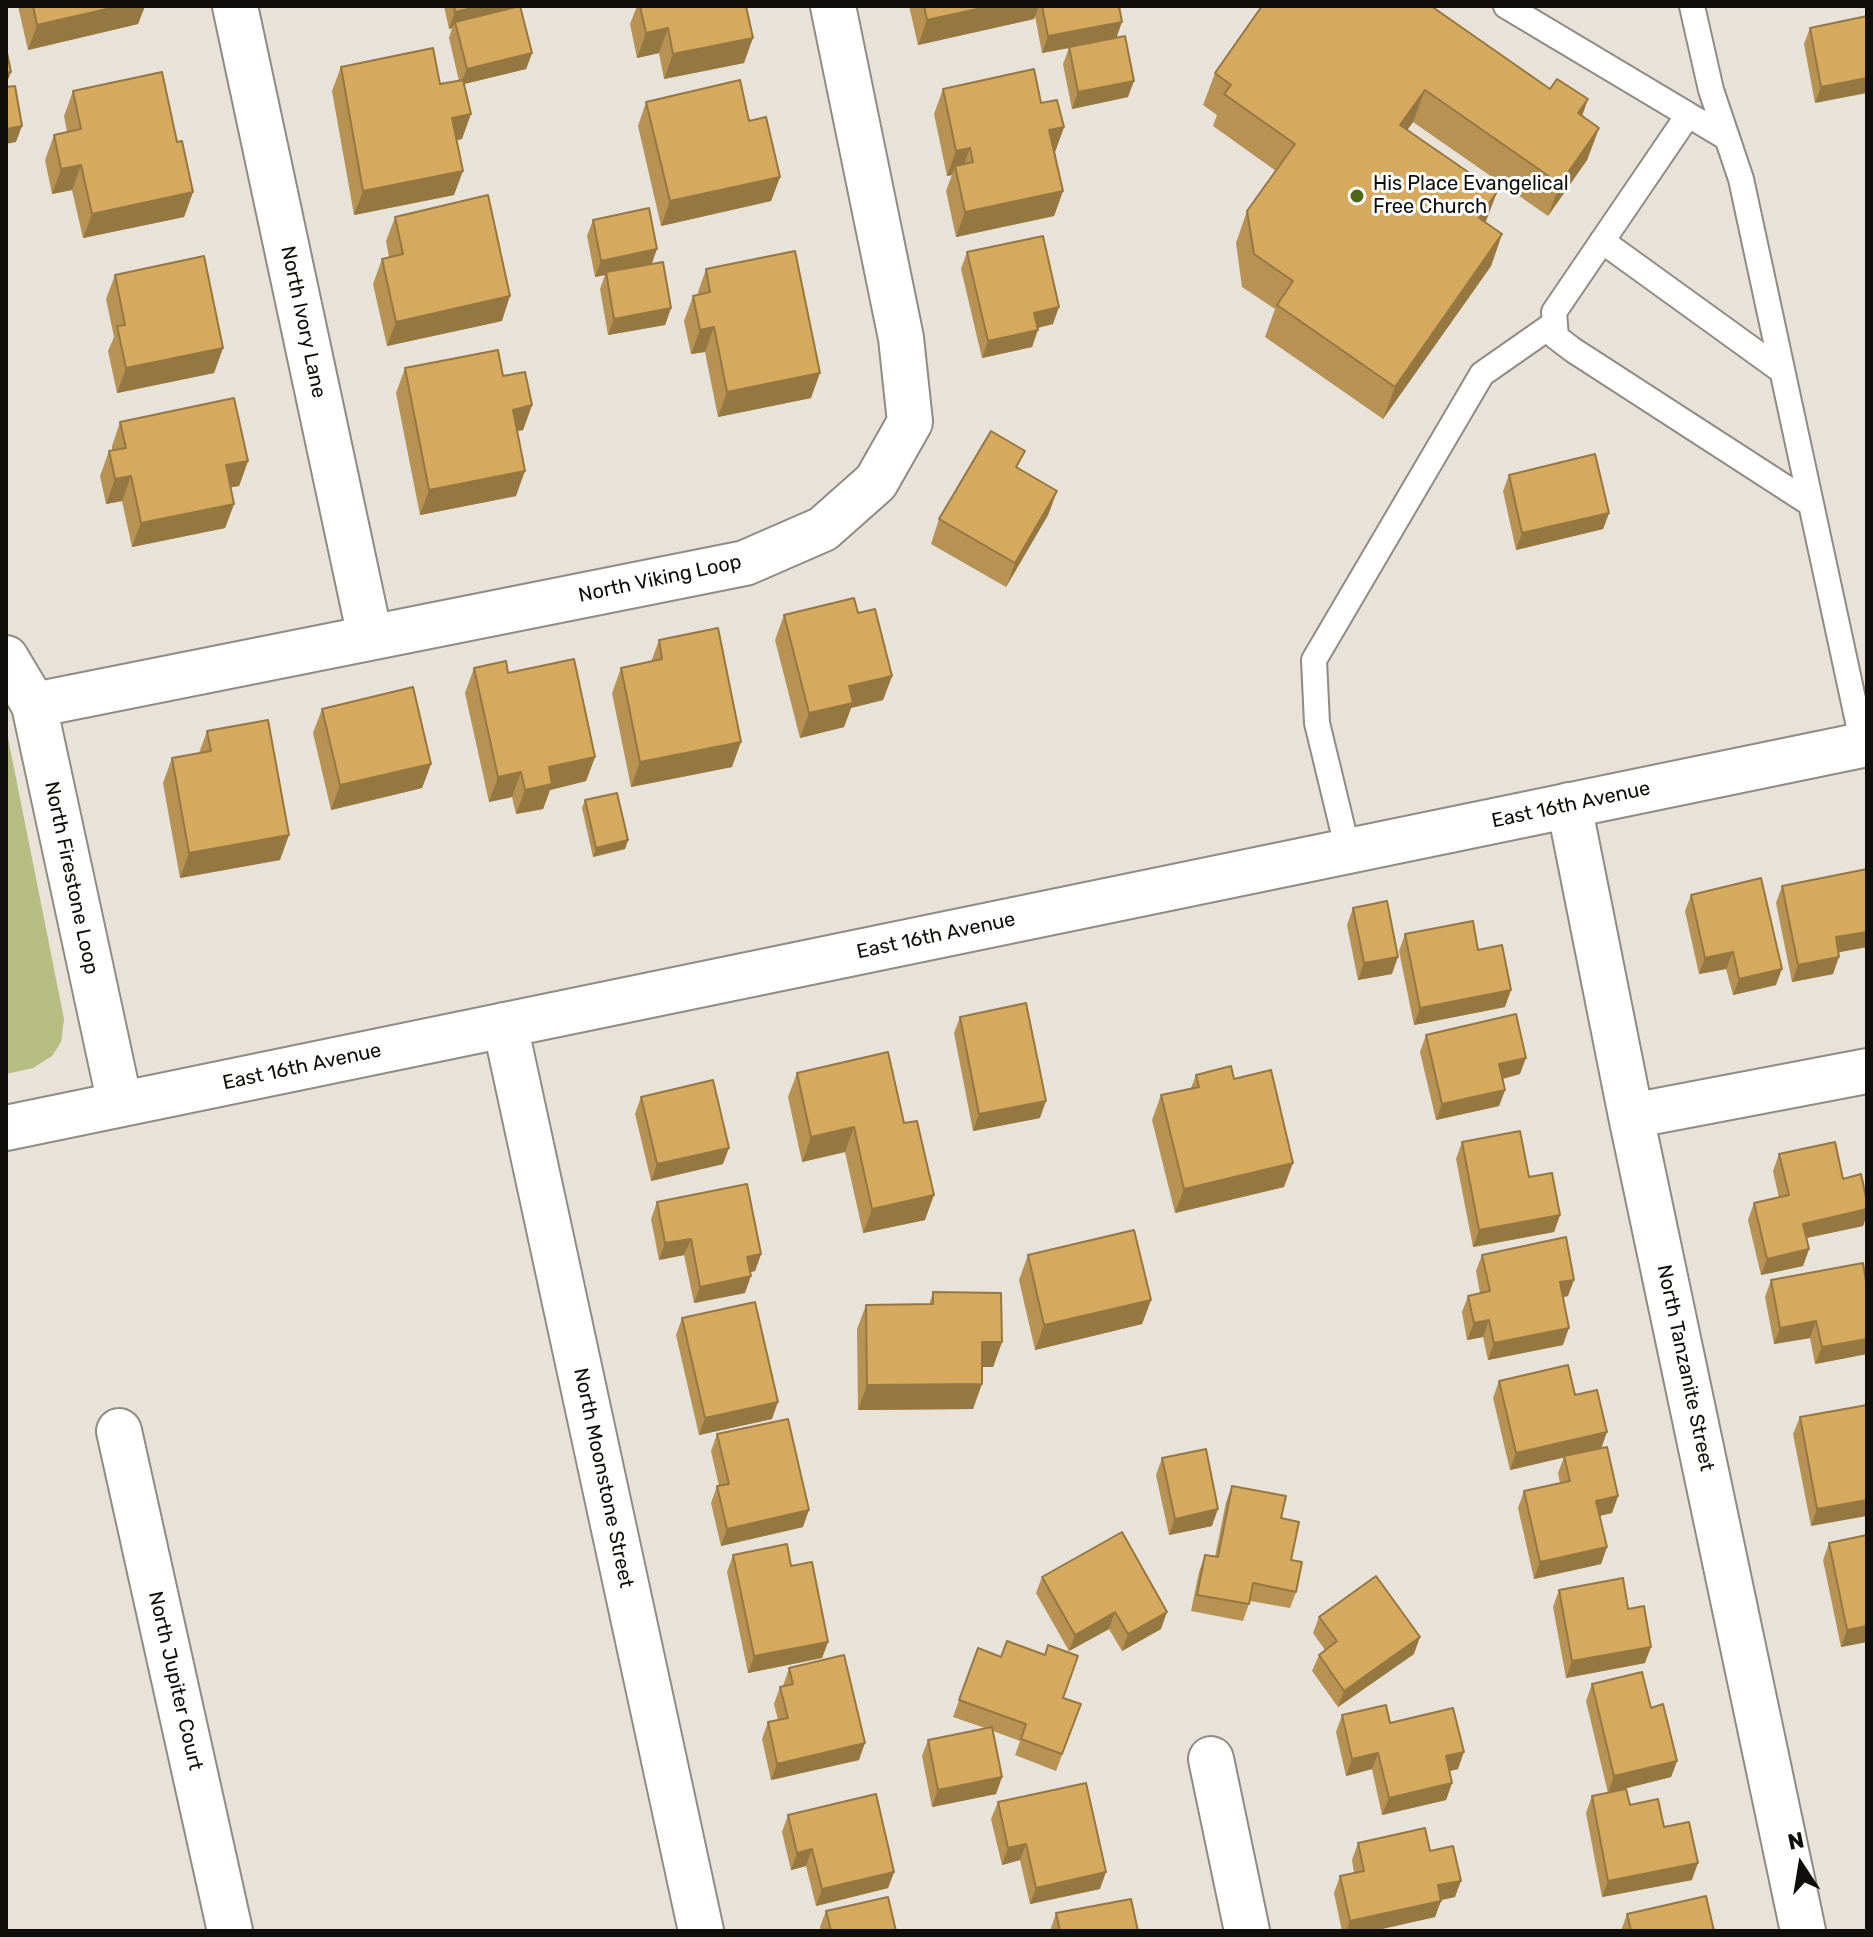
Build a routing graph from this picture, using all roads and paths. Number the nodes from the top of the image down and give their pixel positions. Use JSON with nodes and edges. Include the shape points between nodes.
{"nodes":[{"id":1,"x":235,"y":6,"type":"edge"},
{"id":2,"x":833,"y":6,"type":"edge"},
{"id":3,"x":1506,"y":6,"type":"edge"},
{"id":4,"x":1692,"y":6,"type":"edge"},
{"id":5,"x":1688,"y":115,"type":"junction"},
{"id":6,"x":1727,"y":138,"type":"junction"},
{"id":7,"x":1602,"y":241,"type":"junction"},
{"id":8,"x":1555,"y":323,"type":"junction"},
{"id":9,"x":1782,"y":371,"type":"junction"},
{"id":10,"x":1811,"y":504,"type":"junction"},
{"id":11,"x":370,"y":637,"type":"junction"},
{"id":12,"x":6,"y":658,"type":"edge"},
{"id":13,"x":34,"y":705,"type":"junction"},
{"id":14,"x":1865,"y":744,"type":"edge"},
{"id":15,"x":1569,"y":805,"type":"junction"},
{"id":16,"x":1348,"y":851,"type":"junction"},
{"id":17,"x":505,"y":1025,"type":"junction"},
{"id":18,"x":1867,"y":1071,"type":"edge"},
{"id":19,"x":120,"y":1104,"type":"junction"},
{"id":20,"x":1631,"y":1116,"type":"junction"},
{"id":21,"x":6,"y":1128,"type":"edge"},
{"id":22,"x":119,"y":1431,"type":"dead end"},
{"id":23,"x":1211,"y":1759,"type":"dead end"},
{"id":24,"x":230,"y":1931,"type":"edge"},
{"id":25,"x":701,"y":1931,"type":"edge"},
{"id":26,"x":1247,"y":1931,"type":"edge"},
{"id":27,"x":1803,"y":1931,"type":"edge"}],
"edges":[{"from":1,"to":11,"type":"street","name":"North Ivory Lane"},
{"from":2,"to":11,"type":"street","name":"North Viking Loop","via":[[901,338],[910,422],[876,482],[823,529],[745,563]]},
{"from":3,"to":5,"type":"lane"},
{"from":4,"to":6,"type":"lane"},
{"from":5,"to":6,"type":"lane"},
{"from":5,"to":7,"type":"lane"},
{"from":6,"to":9,"type":"lane","via":[[1741,179]]},
{"from":7,"to":8,"type":"lane","via":[[1554,312]]},
{"from":7,"to":9,"type":"lane"},
{"from":8,"to":10,"type":"lane","via":[[1556,337],[1573,350]]},
{"from":8,"to":16,"type":"lane","via":[[1482,374],[1314,660],[1317,723]]},
{"from":9,"to":10,"type":"lane"},
{"from":10,"to":14,"type":"lane"},
{"from":11,"to":13,"type":"street","name":"North Viking Loop"},
{"from":12,"to":13,"type":"street","name":"North Firestone Loop"},
{"from":13,"to":19,"type":"street","name":"North Firestone Loop"},
{"from":14,"to":15,"type":"street","name":"East 16th Avenue"},
{"from":15,"to":16,"type":"street","name":"East 16th Avenue"},
{"from":15,"to":20,"type":"street","name":"North Tanzanite Street"},
{"from":16,"to":17,"type":"street","name":"East 16th Avenue"},
{"from":17,"to":19,"type":"street","name":"East 16th Avenue"},
{"from":17,"to":25,"type":"street","name":"North Moonstone Street"},
{"from":18,"to":20,"type":"street"},
{"from":19,"to":21,"type":"street","name":"East 16th Avenue"},
{"from":20,"to":27,"type":"street","name":"North Tanzanite Street"},
{"from":22,"to":24,"type":"street","name":"North Jupiter Court"},
{"from":23,"to":26,"type":"street"}]}
